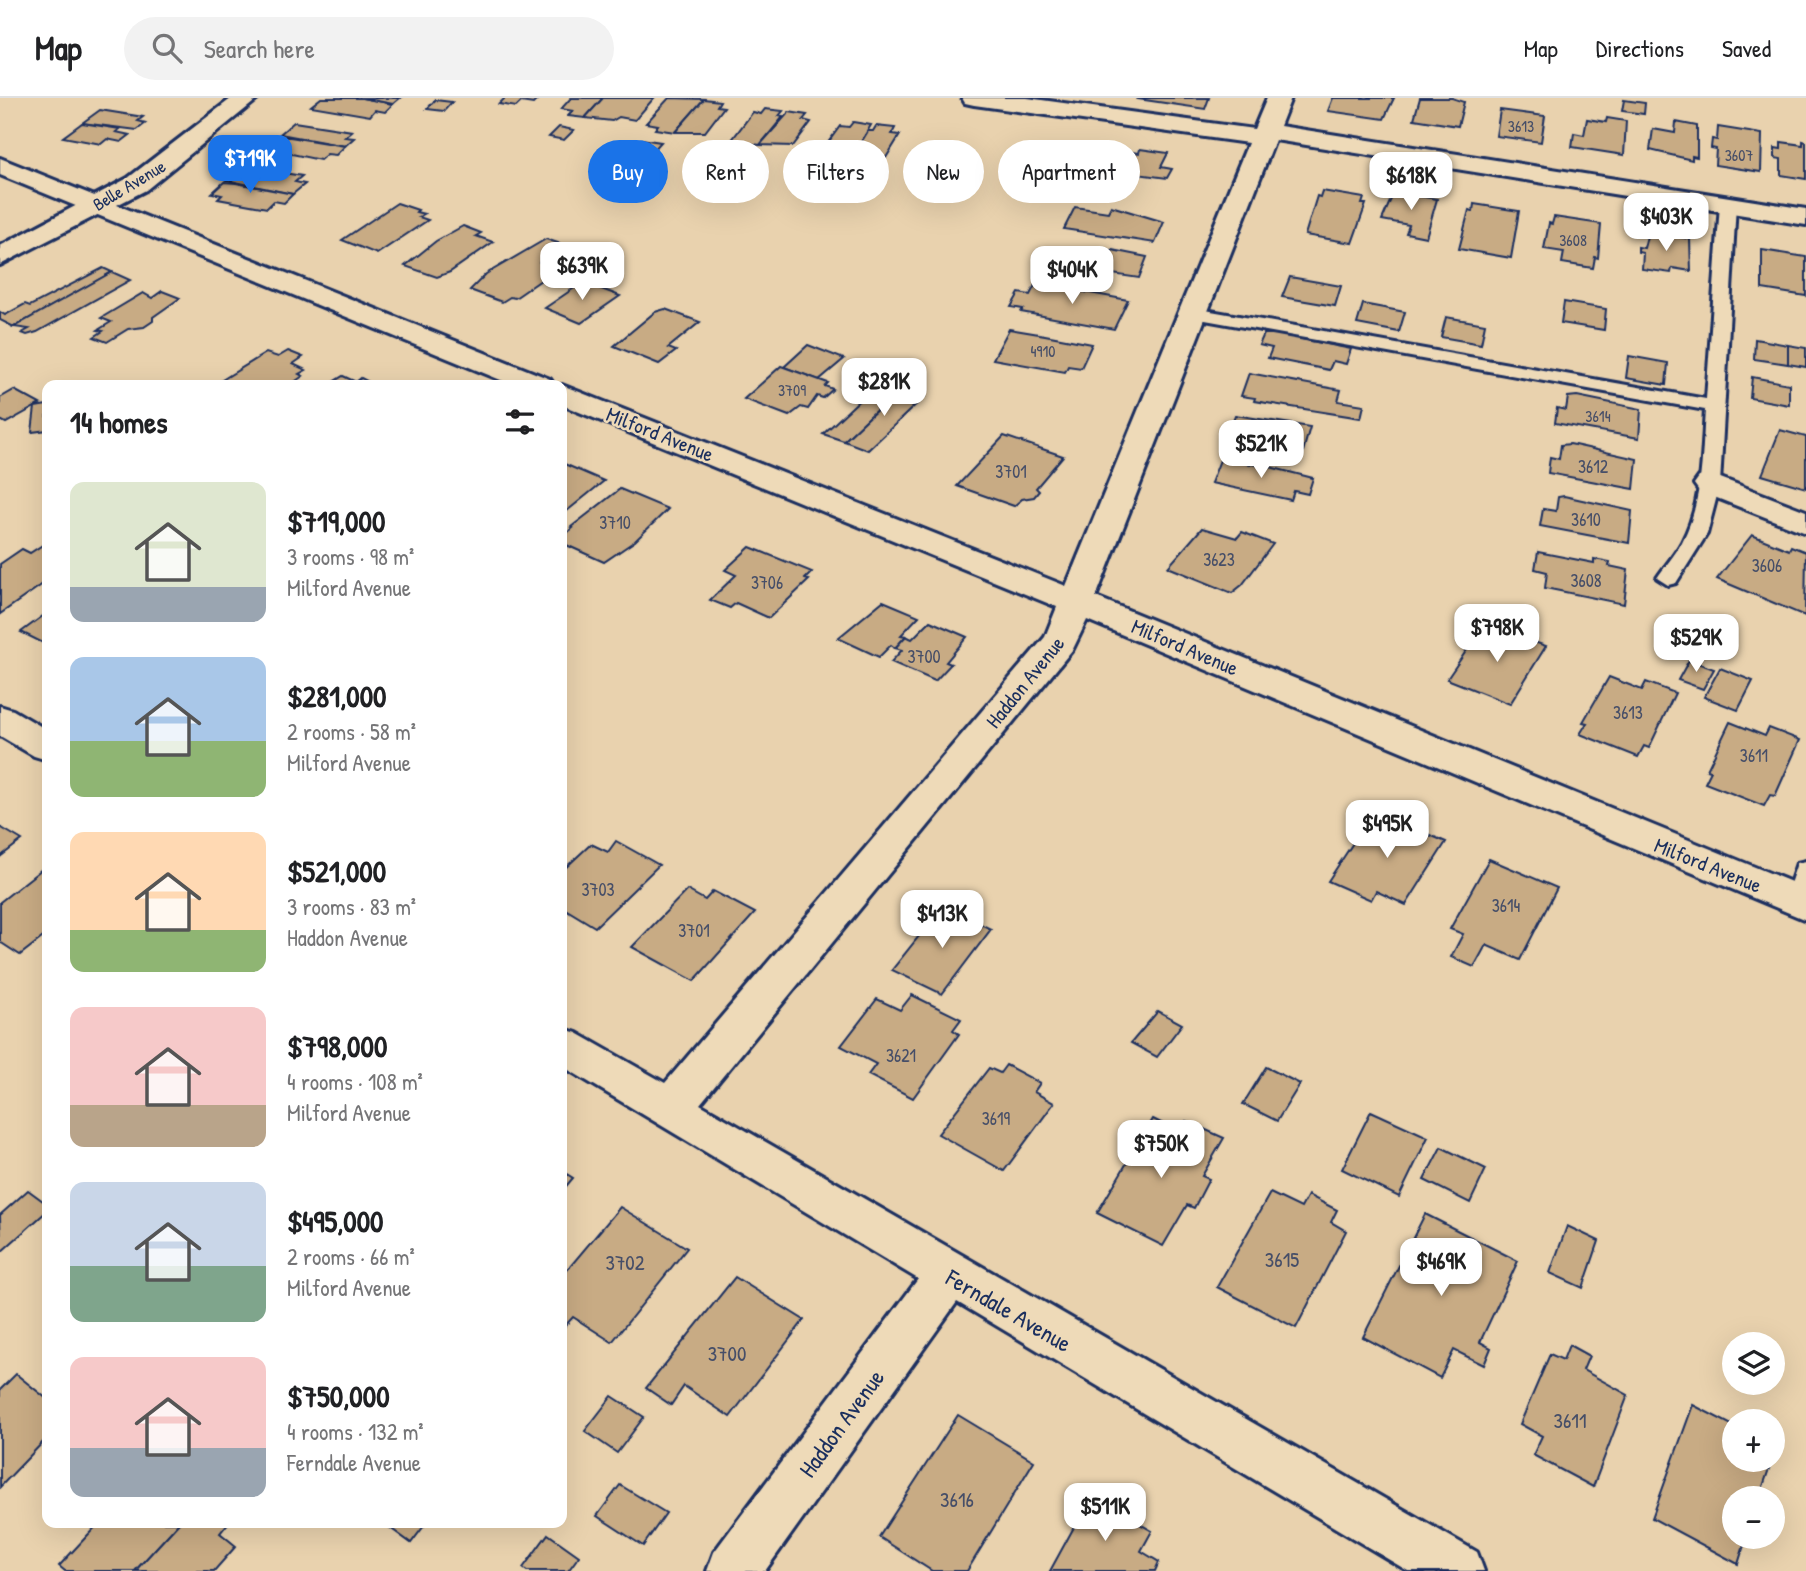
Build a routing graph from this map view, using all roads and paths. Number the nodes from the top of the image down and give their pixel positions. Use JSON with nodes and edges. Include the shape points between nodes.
{"nodes":[{"id":1,"x":247,"y":98,"type":"edge"},
{"id":2,"x":974,"y":98,"type":"edge"},
{"id":3,"x":1279,"y":98,"type":"edge"},
{"id":4,"x":1265,"y":134,"type":"junction"},
{"id":5,"x":0,"y":166,"type":"edge"},
{"id":6,"x":1728,"y":204,"type":"junction"},
{"id":7,"x":96,"y":205,"type":"junction"},
{"id":8,"x":1806,"y":217,"type":"edge"},
{"id":9,"x":0,"y":257,"type":"edge"},
{"id":10,"x":1194,"y":313,"type":"junction"},
{"id":11,"x":528,"y":380,"type":"edge"},
{"id":12,"x":567,"y":396,"type":"edge"},
{"id":13,"x":1714,"y":406,"type":"junction"},
{"id":14,"x":1710,"y":484,"type":"junction"},
{"id":15,"x":1806,"y":523,"type":"edge"},
{"id":16,"x":1668,"y":578,"type":"dead end"},
{"id":17,"x":1078,"y":603,"type":"junction"},
{"id":18,"x":0,"y":719,"type":"edge"},
{"id":19,"x":42,"y":744,"type":"edge"},
{"id":20,"x":1803,"y":892,"type":"edge"},
{"id":21,"x":567,"y":1048,"type":"edge"},
{"id":22,"x":670,"y":1108,"type":"junction"},
{"id":23,"x":949,"y":1275,"type":"junction"},
{"id":24,"x":733,"y":1571,"type":"edge"},
{"id":25,"x":1458,"y":1571,"type":"edge"}],
"edges":[{"from":1,"to":7,"type":"street","name":"Belle Avenue","via":[[163,167]]},
{"from":2,"to":4,"type":"street"},
{"from":3,"to":4,"type":"street","name":"Haddon Avenue"},
{"from":4,"to":6,"type":"street"},
{"from":4,"to":10,"type":"street","name":"Haddon Avenue"},
{"from":5,"to":7,"type":"street"},
{"from":6,"to":8,"type":"street"},
{"from":6,"to":13,"type":"lane"},
{"from":7,"to":9,"type":"street","name":"Belle Avenue"},
{"from":7,"to":11,"type":"street"},
{"from":10,"to":13,"type":"lane"},
{"from":10,"to":17,"type":"street","name":"Haddon Avenue"},
{"from":12,"to":17,"type":"street","name":"Milford Avenue"},
{"from":13,"to":14,"type":"lane"},
{"from":14,"to":15,"type":"street"},
{"from":14,"to":16,"type":"lane","via":[[1701,526]]},
{"from":17,"to":20,"type":"street","name":"Milford Avenue"},
{"from":17,"to":22,"type":"street","name":"Haddon Avenue","via":[[1061,641]]},
{"from":18,"to":19,"type":"street"},
{"from":21,"to":22,"type":"street","name":"Ferndale Avenue"},
{"from":22,"to":23,"type":"street","name":"Ferndale Avenue"},
{"from":23,"to":24,"type":"street","name":"Haddon Avenue"},
{"from":23,"to":25,"type":"street","name":"Ferndale Avenue"}]}
